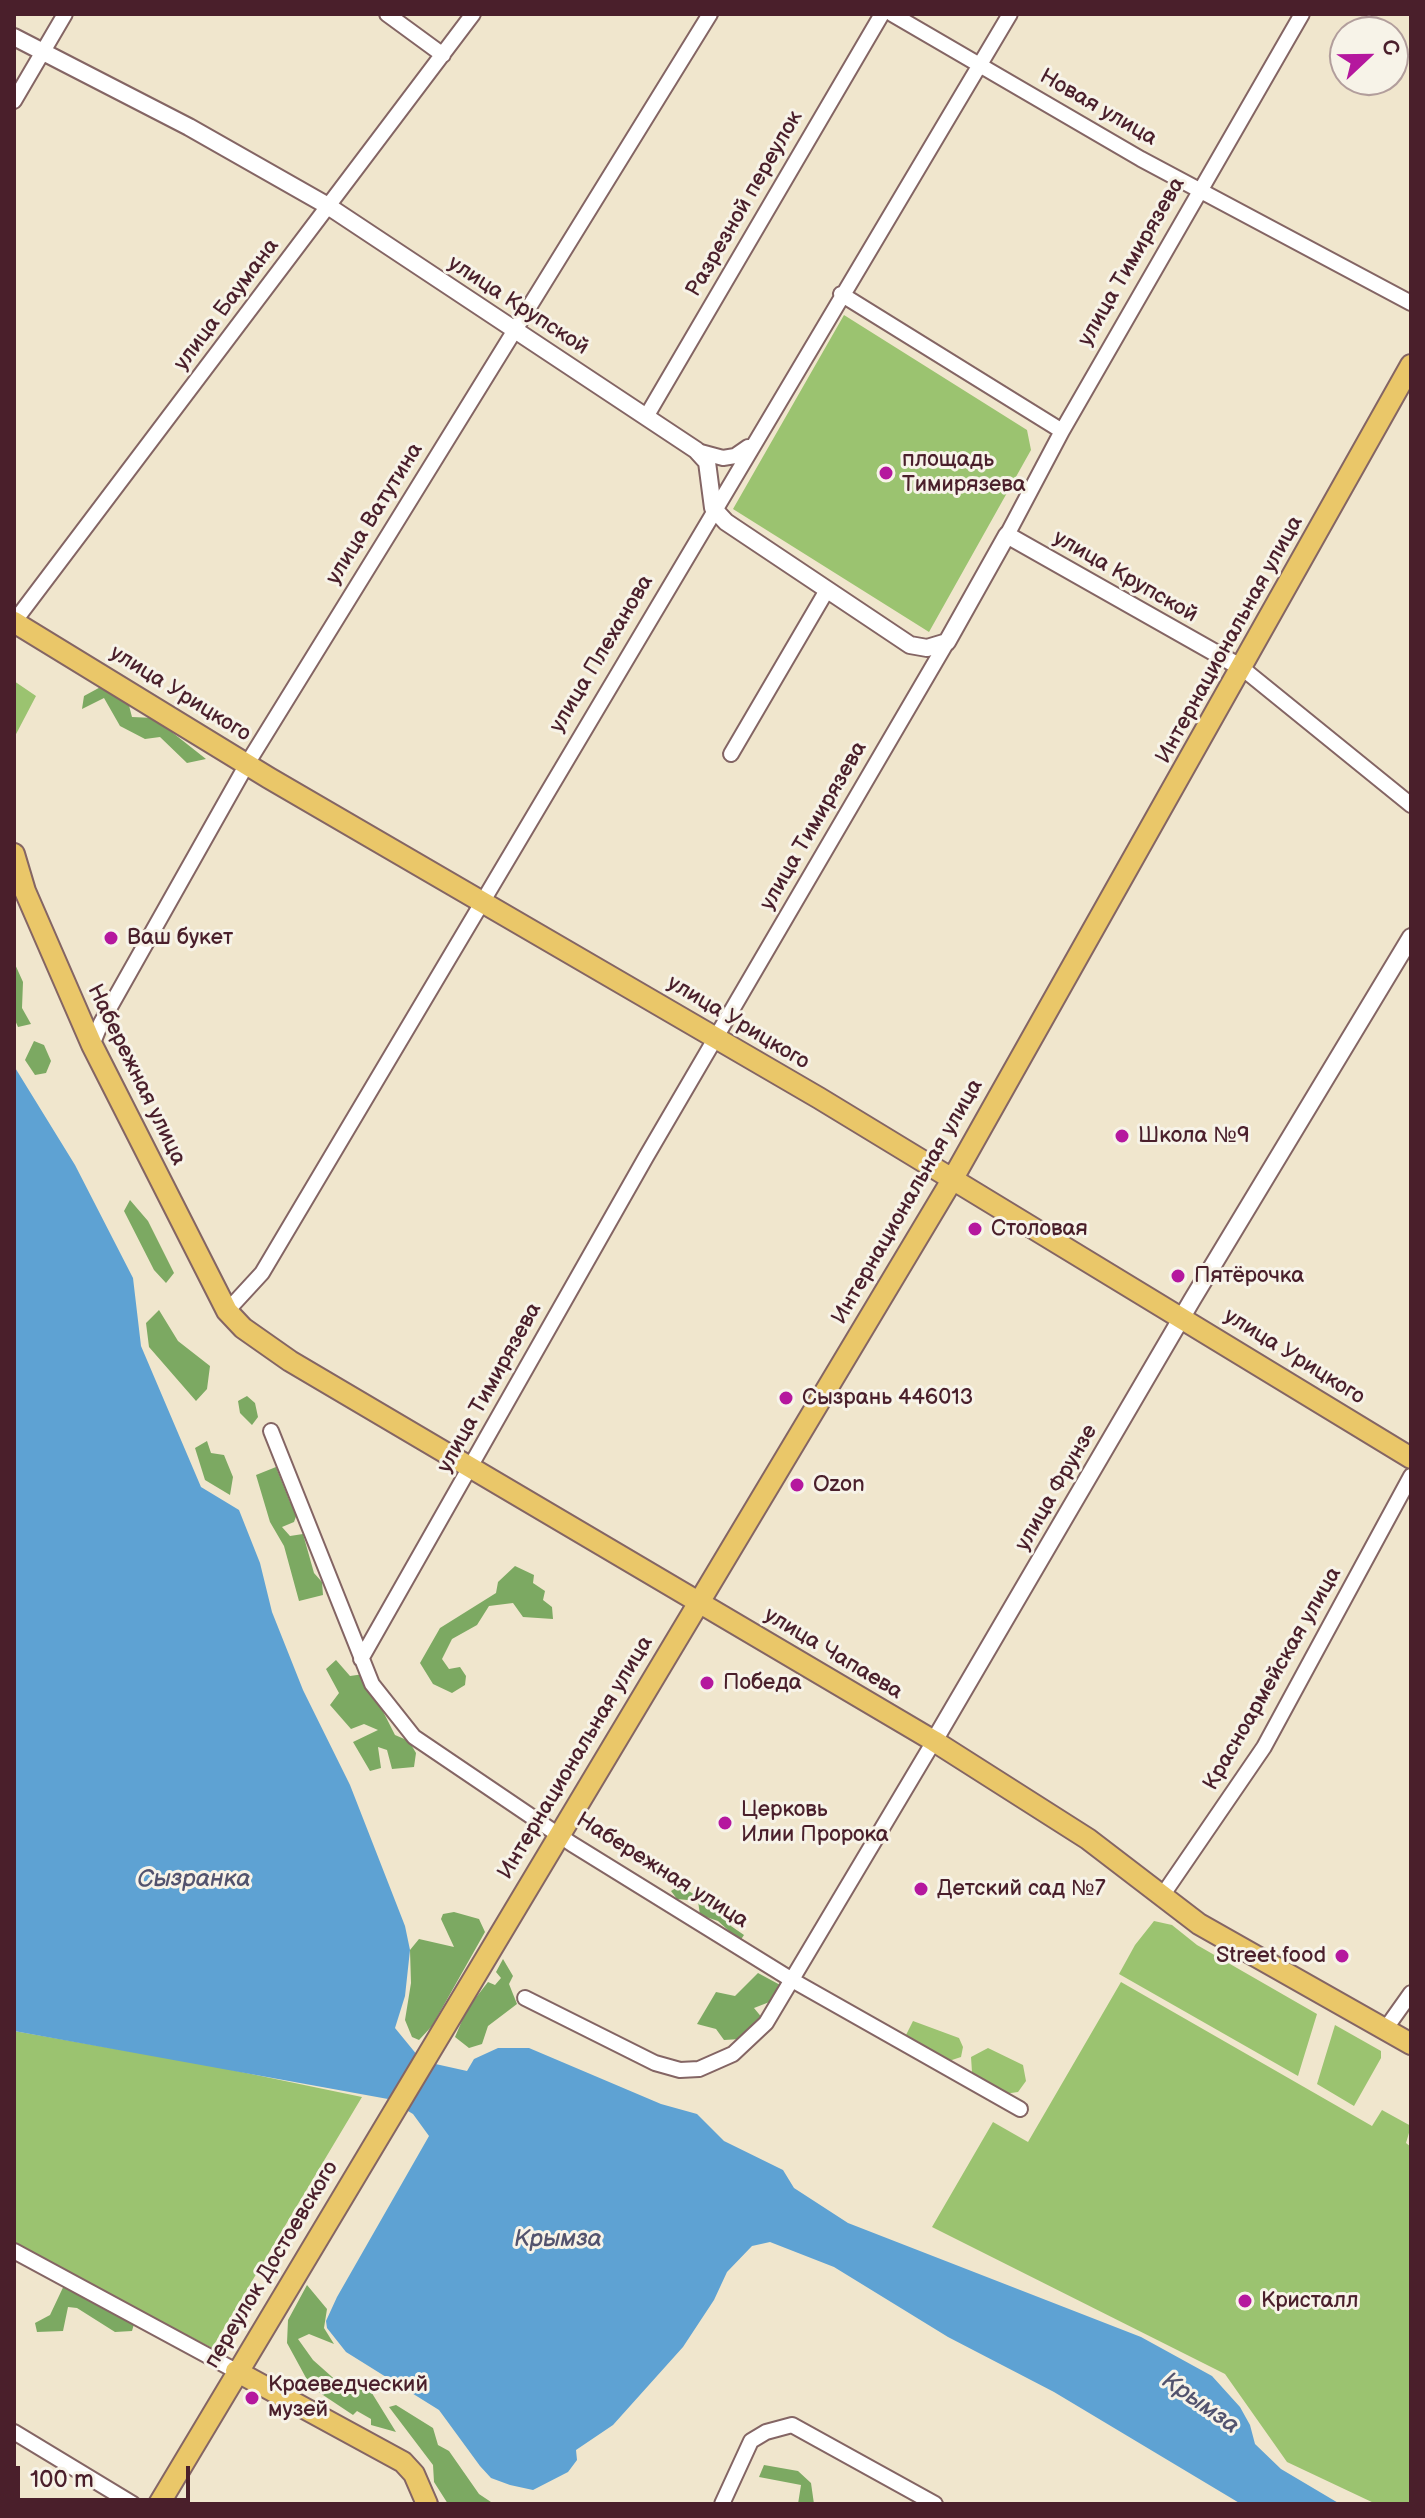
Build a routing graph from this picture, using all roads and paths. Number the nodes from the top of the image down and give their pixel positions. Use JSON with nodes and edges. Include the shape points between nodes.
{"nodes":[{"id":1,"x":65,"y":14,"type":"edge"},
{"id":2,"x":387,"y":14,"type":"edge"},
{"id":3,"x":473,"y":14,"type":"edge"},
{"id":4,"x":710,"y":14,"type":"edge"},
{"id":5,"x":882,"y":14,"type":"edge"},
{"id":6,"x":892,"y":14,"type":"edge"},
{"id":7,"x":1010,"y":14,"type":"edge"},
{"id":8,"x":1302,"y":14,"type":"edge"},
{"id":9,"x":14,"y":37,"type":"edge"},
{"id":10,"x":43,"y":52,"type":"junction"},
{"id":11,"x":443,"y":55,"type":"junction"},
{"id":12,"x":980,"y":65,"type":"junction"},
{"id":13,"x":14,"y":101,"type":"edge"},
{"id":14,"x":1199,"y":190,"type":"junction"},
{"id":15,"x":328,"y":206,"type":"junction"},
{"id":16,"x":841,"y":294,"type":"junction"},
{"id":17,"x":1411,"y":303,"type":"edge"},
{"id":18,"x":515,"y":329,"type":"junction"},
{"id":19,"x":1411,"y":365,"type":"edge"},
{"id":20,"x":646,"y":417,"type":"junction"},
{"id":21,"x":1062,"y":431,"type":"junction"},
{"id":22,"x":751,"y":444,"type":"junction"},
{"id":23,"x":696,"y":450,"type":"junction"},
{"id":24,"x":713,"y":508,"type":"junction"},
{"id":25,"x":1007,"y":535,"type":"junction"},
{"id":26,"x":827,"y":590,"type":"junction"},
{"id":27,"x":14,"y":622,"type":"edge"},
{"id":28,"x":38,"y":635,"type":"junction"},
{"id":29,"x":14,"y":638,"type":"edge"},
{"id":30,"x":947,"y":642,"type":"junction"},
{"id":31,"x":1242,"y":668,"type":"junction"},
{"id":32,"x":731,"y":754,"type":"dead end"},
{"id":33,"x":247,"y":764,"type":"junction"},
{"id":34,"x":1411,"y":805,"type":"edge"},
{"id":35,"x":14,"y":854,"type":"edge"},
{"id":36,"x":482,"y":899,"type":"junction"},
{"id":37,"x":1411,"y":937,"type":"edge"},
{"id":38,"x":715,"y":1037,"type":"junction"},
{"id":39,"x":92,"y":1045,"type":"junction"},
{"id":40,"x":952,"y":1180,"type":"junction"},
{"id":41,"x":227,"y":1311,"type":"junction"},
{"id":42,"x":1182,"y":1317,"type":"junction"},
{"id":43,"x":271,"y":1431,"type":"dead end"},
{"id":44,"x":1411,"y":1458,"type":"edge"},
{"id":45,"x":471,"y":1467,"type":"junction"},
{"id":46,"x":1411,"y":1476,"type":"edge"},
{"id":47,"x":699,"y":1603,"type":"junction"},
{"id":48,"x":361,"y":1659,"type":"junction"},
{"id":49,"x":934,"y":1741,"type":"junction"},
{"id":50,"x":558,"y":1833,"type":"junction"},
{"id":51,"x":1162,"y":1896,"type":"junction"},
{"id":52,"x":792,"y":1980,"type":"junction"},
{"id":53,"x":1411,"y":1993,"type":"edge"},
{"id":54,"x":525,"y":1998,"type":"dead end"},
{"id":55,"x":1384,"y":2031,"type":"junction"},
{"id":56,"x":1411,"y":2044,"type":"edge"},
{"id":57,"x":427,"y":2052,"type":"joint"},
{"id":58,"x":1020,"y":2109,"type":"dead end"},
{"id":59,"x":14,"y":2251,"type":"edge"},
{"id":60,"x":236,"y":2371,"type":"junction"},
{"id":61,"x":14,"y":2432,"type":"edge"},
{"id":62,"x":133,"y":2504,"type":"edge"},
{"id":63,"x":159,"y":2504,"type":"edge"},
{"id":64,"x":427,"y":2504,"type":"edge"},
{"id":65,"x":722,"y":2504,"type":"edge"},
{"id":66,"x":935,"y":2504,"type":"edge"}],
"edges":[{"from":1,"to":10,"type":"street"},
{"from":2,"to":11,"type":"street"},
{"from":3,"to":11,"type":"street","name":"улица Баумана"},
{"from":4,"to":18,"type":"street","name":"улица Ватутина"},
{"from":5,"to":20,"type":"street","name":"Разрезной переулок"},
{"from":6,"to":12,"type":"street","name":"Новая улица"},
{"from":7,"to":12,"type":"street","name":"улица Плеханова"},
{"from":8,"to":14,"type":"street","name":"улица Тимирязева"},
{"from":9,"to":10,"type":"street","name":"улица Крупской"},
{"from":10,"to":13,"type":"street"},
{"from":10,"to":15,"type":"street","name":"улица Крупской"},
{"from":11,"to":15,"type":"street","name":"улица Баумана"},
{"from":12,"to":14,"type":"street","name":"Новая улица"},
{"from":12,"to":16,"type":"street","name":"улица Плеханова"},
{"from":14,"to":17,"type":"street","name":"Новая улица"},
{"from":14,"to":21,"type":"street","name":"улица Тимирязева"},
{"from":15,"to":18,"type":"street","name":"улица Крупской"},
{"from":15,"to":27,"type":"street","name":"улица Баумана"},
{"from":16,"to":21,"type":"street"},
{"from":16,"to":22,"type":"street","name":"улица Плеханова"},
{"from":18,"to":20,"type":"street","name":"улица Крупской"},
{"from":18,"to":33,"type":"street","name":"улица Ватутина"},
{"from":19,"to":31,"type":"main road","name":"Интернациональная улица"},
{"from":20,"to":23,"type":"street","name":"улица Крупской"},
{"from":21,"to":25,"type":"street","name":"улица Тимирязева"},
{"from":22,"to":23,"type":"street","via":[[723,458]]},
{"from":22,"to":24,"type":"street","name":"улица Плеханова"},
{"from":23,"to":24,"type":"street","via":[[707,462]]},
{"from":24,"to":26,"type":"street"},
{"from":24,"to":36,"type":"street","name":"улица Плеханова"},
{"from":25,"to":30,"type":"street","name":"улица Тимирязева"},
{"from":25,"to":31,"type":"street","name":"улица Крупской"},
{"from":26,"to":30,"type":"street","via":[[910,645],[927,648]]},
{"from":26,"to":32,"type":"street"},
{"from":27,"to":28,"type":"main road","name":"улица Урицкого"},
{"from":28,"to":29,"type":"main road"},
{"from":28,"to":33,"type":"main road","name":"улица Урицкого"},
{"from":30,"to":38,"type":"street","name":"улица Тимирязева"},
{"from":31,"to":34,"type":"street","name":"улица Крупской"},
{"from":31,"to":40,"type":"main road","name":"Интернациональная улица"},
{"from":33,"to":36,"type":"main road","name":"улица Урицкого"},
{"from":33,"to":39,"type":"street","name":"улица Ватутина"},
{"from":35,"to":39,"type":"main road","name":"Набережная улица"},
{"from":36,"to":38,"type":"main road","name":"улица Урицкого"},
{"from":36,"to":41,"type":"street","name":"улица Плеханова","via":[[262,1273]]},
{"from":37,"to":42,"type":"street","name":"улица Фрунзе"},
{"from":38,"to":40,"type":"main road","name":"улица Урицкого"},
{"from":38,"to":45,"type":"street","name":"улица Тимирязева"},
{"from":39,"to":41,"type":"main road","name":"Набережная улица"},
{"from":40,"to":42,"type":"main road","name":"улица Урицкого"},
{"from":40,"to":47,"type":"main road","name":"Интернациональная улица"},
{"from":41,"to":45,"type":"main road","name":"улица Чапаева","via":[[269,1348]]},
{"from":42,"to":44,"type":"main road","name":"улица Урицкого"},
{"from":42,"to":49,"type":"street","name":"улица Фрунзе"},
{"from":43,"to":48,"type":"street","name":"Набережная улица"},
{"from":45,"to":47,"type":"main road","name":"улица Чапаева"},
{"from":45,"to":48,"type":"street","name":"улица Тимирязева"},
{"from":46,"to":51,"type":"street","name":"Красноармейская улица","via":[[1264,1747]]},
{"from":47,"to":49,"type":"main road","name":"улица Чапаева"},
{"from":47,"to":50,"type":"main road","name":"Интернациональная улица"},
{"from":48,"to":50,"type":"street","name":"Набережная улица","via":[[372,1684],[414,1737]]},
{"from":49,"to":51,"type":"main road","name":"улица Чапаева","via":[[1088,1839]]},
{"from":49,"to":52,"type":"street","name":"улица Фрунзе"},
{"from":50,"to":52,"type":"street","name":"Набережная улица"},
{"from":50,"to":57,"type":"main road","name":"Интернациональная улица"},
{"from":51,"to":55,"type":"main road","name":"улица Чапаева","via":[[1199,1924]]},
{"from":52,"to":54,"type":"street","name":"улица Фрунзе","via":[[766,2023],[733,2054],[699,2069],[655,2063]]},
{"from":52,"to":58,"type":"street","name":"Набережная улица"},
{"from":53,"to":55,"type":"street"},
{"from":55,"to":56,"type":"main road","name":"улица Чапаева"},
{"from":57,"to":60,"type":"main road","name":"переулок Достоевского"},
{"from":59,"to":60,"type":"street"},
{"from":60,"to":63,"type":"main road","name":"переулок Достоевского"},
{"from":60,"to":64,"type":"main road","via":[[403,2462]]},
{"from":61,"to":62,"type":"street"},
{"from":65,"to":66,"type":"street","via":[[751,2441],[792,2425]]}]}
